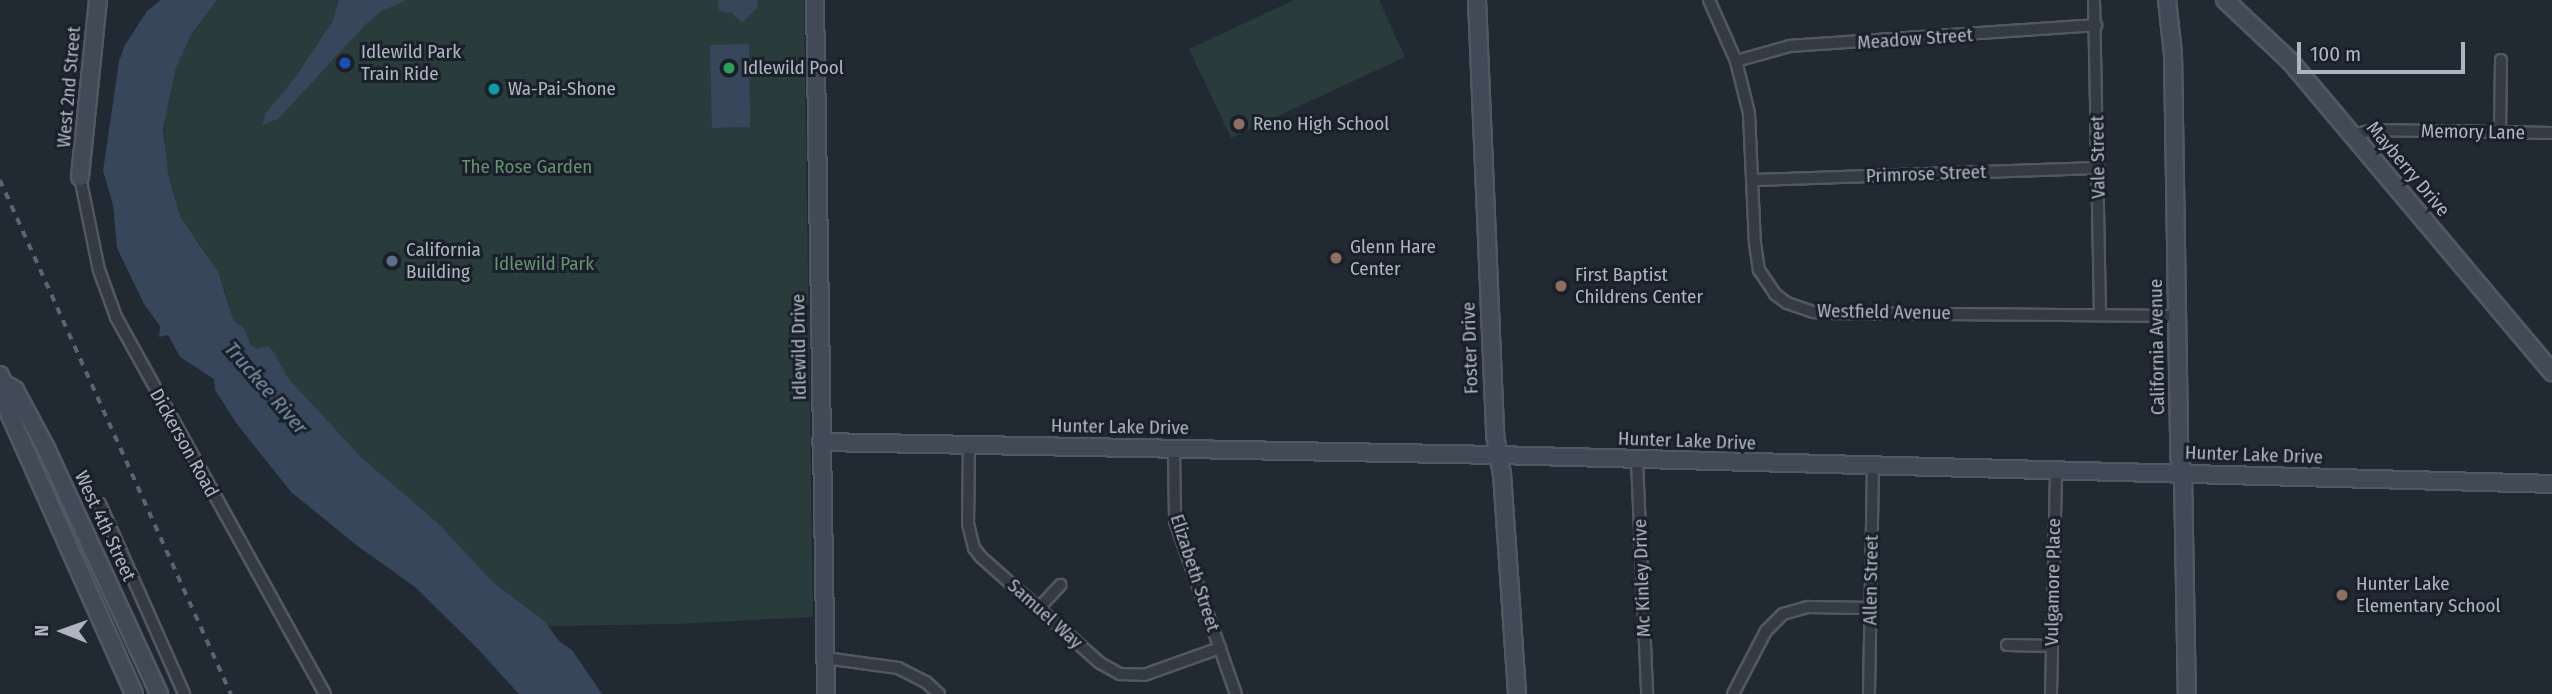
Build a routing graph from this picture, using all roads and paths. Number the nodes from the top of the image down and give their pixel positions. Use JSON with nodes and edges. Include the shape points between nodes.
{"nodes":[{"id":1,"x":97,"y":0,"type":"edge"},
{"id":2,"x":815,"y":0,"type":"edge"},
{"id":3,"x":1477,"y":0,"type":"edge"},
{"id":4,"x":1709,"y":0,"type":"edge"},
{"id":5,"x":2094,"y":0,"type":"edge"},
{"id":6,"x":2167,"y":0,"type":"edge"},
{"id":7,"x":2225,"y":0,"type":"edge"},
{"id":8,"x":2096,"y":25,"type":"junction"},
{"id":9,"x":2501,"y":60,"type":"dead end"},
{"id":10,"x":1736,"y":61,"type":"junction"},
{"id":11,"x":2500,"y":132,"type":"junction"},
{"id":12,"x":2552,"y":133,"type":"edge"},
{"id":13,"x":2352,"y":135,"type":"junction"},
{"id":14,"x":2099,"y":168,"type":"junction"},
{"id":15,"x":80,"y":177,"type":"joint"},
{"id":16,"x":1754,"y":180,"type":"junction"},
{"id":17,"x":2101,"y":315,"type":"junction"},
{"id":18,"x":2177,"y":316,"type":"junction"},
{"id":19,"x":2552,"y":372,"type":"edge"},
{"id":20,"x":2,"y":379,"type":"edge"},
{"id":21,"x":821,"y":442,"type":"junction"},
{"id":22,"x":969,"y":445,"type":"junction"},
{"id":23,"x":46,"y":448,"type":"junction"},
{"id":24,"x":1174,"y":448,"type":"junction"},
{"id":25,"x":1497,"y":455,"type":"junction"},
{"id":26,"x":27,"y":456,"type":"junction"},
{"id":27,"x":1637,"y":461,"type":"junction"},
{"id":28,"x":1873,"y":466,"type":"junction"},
{"id":29,"x":2056,"y":471,"type":"junction"},
{"id":30,"x":2183,"y":474,"type":"junction"},
{"id":31,"x":2552,"y":484,"type":"edge"},
{"id":32,"x":100,"y":504,"type":"dead end"},
{"id":33,"x":1060,"y":585,"type":"dead end"},
{"id":34,"x":1871,"y":608,"type":"junction"},
{"id":35,"x":1038,"y":609,"type":"junction"},
{"id":36,"x":2007,"y":645,"type":"dead end"},
{"id":37,"x":2052,"y":646,"type":"junction"},
{"id":38,"x":1220,"y":648,"type":"junction"},
{"id":39,"x":825,"y":658,"type":"junction"},
{"id":40,"x":134,"y":694,"type":"edge"},
{"id":41,"x":159,"y":694,"type":"edge"},
{"id":42,"x":184,"y":694,"type":"edge"},
{"id":43,"x":325,"y":694,"type":"edge"},
{"id":44,"x":826,"y":694,"type":"edge"},
{"id":45,"x":939,"y":694,"type":"edge"},
{"id":46,"x":1236,"y":694,"type":"edge"},
{"id":47,"x":1517,"y":694,"type":"edge"},
{"id":48,"x":1647,"y":694,"type":"edge"},
{"id":49,"x":1733,"y":694,"type":"edge"},
{"id":50,"x":1869,"y":694,"type":"edge"},
{"id":51,"x":2051,"y":694,"type":"edge"},
{"id":52,"x":2187,"y":694,"type":"edge"}],
"edges":[{"from":1,"to":15,"type":"street","name":"West 2nd Street"},
{"from":2,"to":21,"type":"street","name":"Idlewild Drive"},
{"from":3,"to":25,"type":"street","name":"Foster Drive"},
{"from":4,"to":10,"type":"street","name":"Westfield Avenue"},
{"from":5,"to":8,"type":"street","name":"Vale Street"},
{"from":6,"to":18,"type":"street","name":"California Avenue","via":[[2173,54]]},
{"from":7,"to":13,"type":"street","name":"Mayberry Drive","via":[[2290,61]]},
{"from":8,"to":10,"type":"street","name":"Meadow Street","via":[[1790,46]]},
{"from":8,"to":14,"type":"street","name":"Vale Street"},
{"from":9,"to":11,"type":"street"},
{"from":10,"to":16,"type":"street","name":"Westfield Avenue","via":[[1749,113]]},
{"from":11,"to":12,"type":"street","name":"Memory Lane"},
{"from":11,"to":13,"type":"street","name":"Memory Lane","via":[[2374,131]]},
{"from":13,"to":19,"type":"street","name":"Mayberry Drive"},
{"from":14,"to":16,"type":"street","name":"Primrose Street"},
{"from":14,"to":17,"type":"street","name":"Vale Street"},
{"from":15,"to":43,"type":"street","name":"Dickerson Road","via":[[99,270],[116,317]]},
{"from":16,"to":17,"type":"street","name":"Westfield Avenue","via":[[1759,270],[1775,293],[1799,308],[1830,313]]},
{"from":17,"to":18,"type":"street","name":"Westfield Avenue"},
{"from":18,"to":30,"type":"street","name":"California Avenue"},
{"from":20,"to":23,"type":"street","name":"West 4th Street","via":[[15,390]]},
{"from":20,"to":26,"type":"street","name":"West 4th Street","via":[[1,395]]},
{"from":21,"to":22,"type":"street","name":"Hunter Lake Drive"},
{"from":21,"to":39,"type":"street","name":"Idlewild Drive"},
{"from":22,"to":24,"type":"street","name":"Hunter Lake Drive"},
{"from":22,"to":35,"type":"street","name":"Samuel Way","via":[[968,524],[974,548]]},
{"from":23,"to":26,"type":"street"},
{"from":23,"to":41,"type":"street","name":"West 4th Street"},
{"from":24,"to":25,"type":"street","name":"Hunter Lake Drive"},
{"from":24,"to":38,"type":"street","name":"Elizabeth Street","via":[[1175,521]]},
{"from":25,"to":27,"type":"street","name":"Hunter Lake Drive"},
{"from":25,"to":47,"type":"street","name":"Foster Drive"},
{"from":26,"to":40,"type":"street","name":"West 4th Street"},
{"from":27,"to":28,"type":"street","name":"Hunter Lake Drive"},
{"from":27,"to":48,"type":"street","name":"Mc Kinley Drive"},
{"from":28,"to":29,"type":"street","name":"Hunter Lake Drive"},
{"from":28,"to":34,"type":"street","name":"Allen Street"},
{"from":29,"to":30,"type":"street","name":"Hunter Lake Drive"},
{"from":29,"to":37,"type":"street","name":"Vulgamore Place"},
{"from":30,"to":31,"type":"street","name":"Hunter Lake Drive"},
{"from":30,"to":52,"type":"street","name":"California Avenue"},
{"from":32,"to":42,"type":"street"},
{"from":33,"to":35,"type":"street"},
{"from":34,"to":49,"type":"street","via":[[1808,607],[1783,614],[1766,631]]},
{"from":34,"to":50,"type":"street","name":"Allen Street"},
{"from":35,"to":38,"type":"street","name":"Samuel Way","via":[[1100,663],[1120,674],[1144,675]]},
{"from":36,"to":37,"type":"street"},
{"from":37,"to":51,"type":"street","name":"Vulgamore Place"},
{"from":38,"to":46,"type":"street","name":"Elizabeth Street"},
{"from":39,"to":44,"type":"street","name":"Idlewild Drive"},
{"from":39,"to":45,"type":"street","via":[[898,668]]}]}
